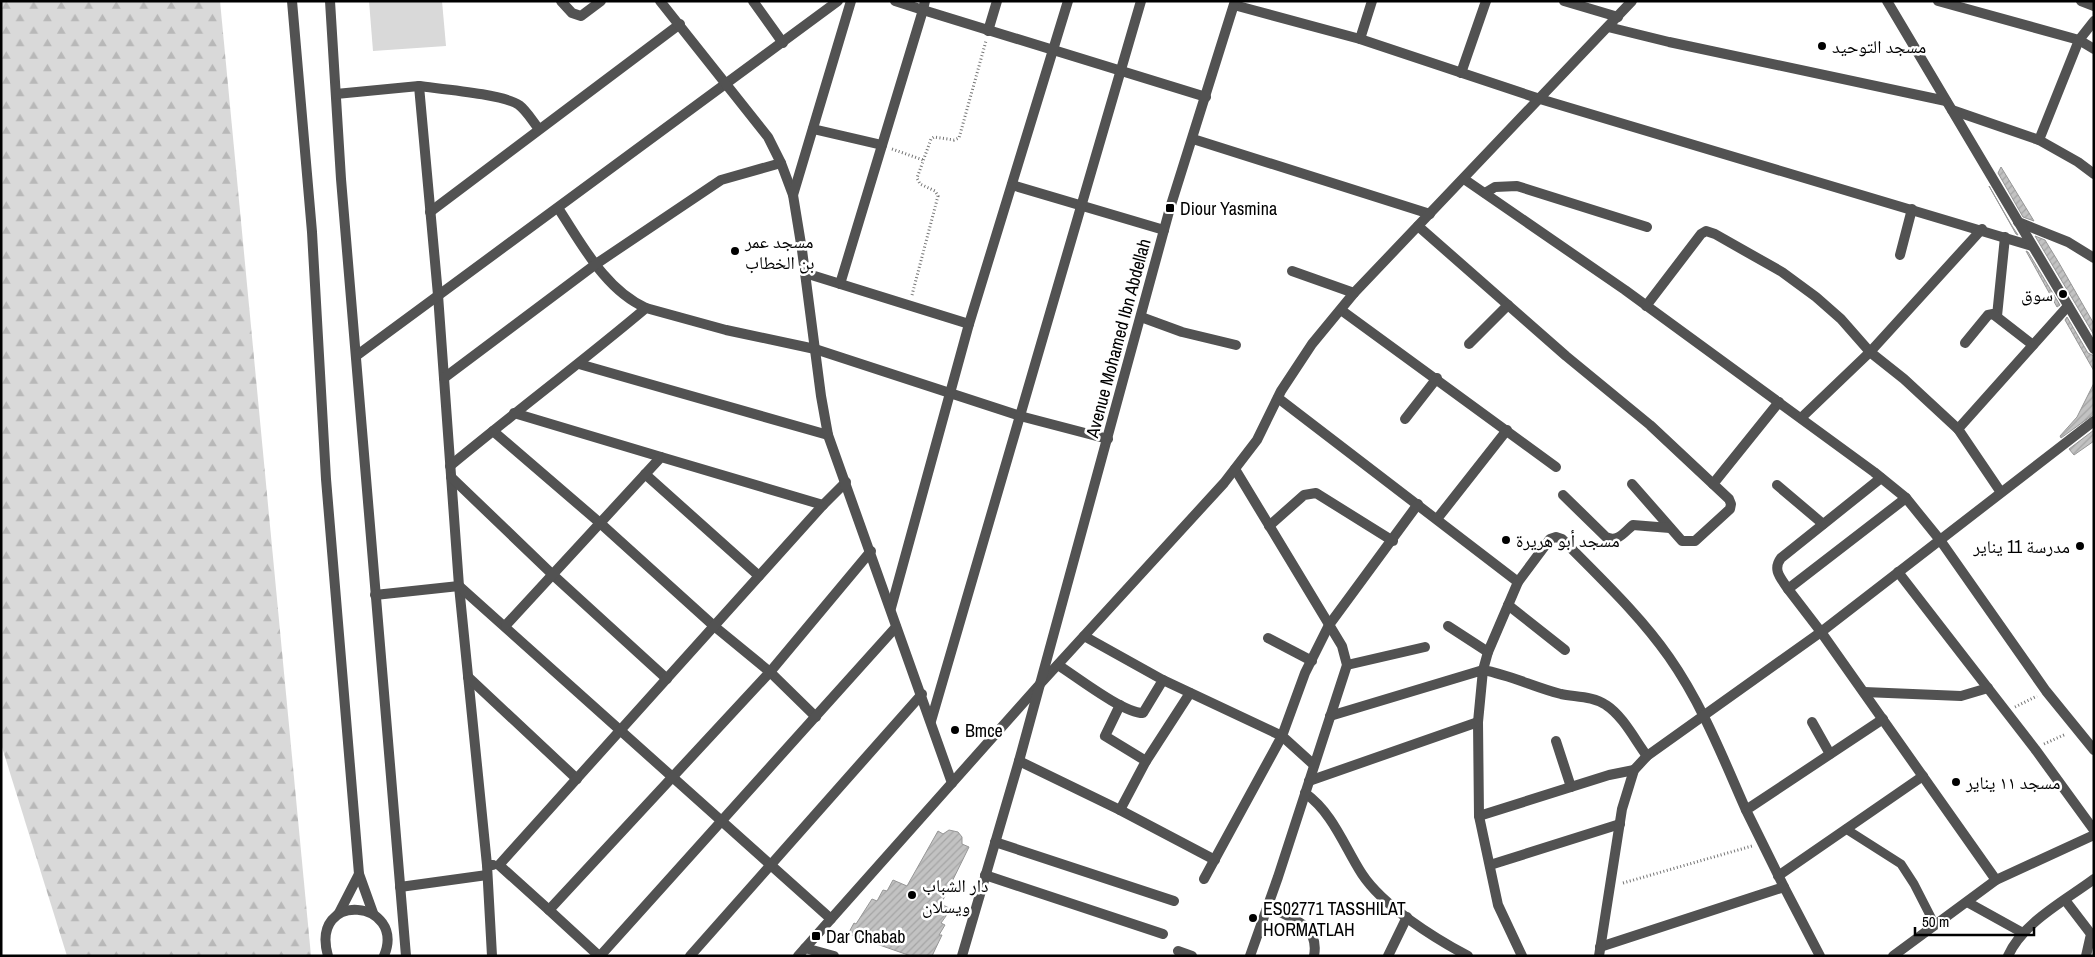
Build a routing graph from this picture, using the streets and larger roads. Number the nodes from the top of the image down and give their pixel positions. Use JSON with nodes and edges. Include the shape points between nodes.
{"nodes":[{"id":1,"x":292,"y":1,"type":"edge"},
{"id":2,"x":330,"y":1,"type":"edge"},
{"id":3,"x":561,"y":1,"type":"edge"},
{"id":4,"x":601,"y":1,"type":"edge"},
{"id":5,"x":660,"y":1,"type":"edge"},
{"id":6,"x":753,"y":1,"type":"edge"},
{"id":7,"x":851,"y":1,"type":"edge"},
{"id":8,"x":895,"y":1,"type":"edge"},
{"id":9,"x":997,"y":1,"type":"edge"},
{"id":10,"x":1068,"y":1,"type":"edge"},
{"id":11,"x":1141,"y":1,"type":"edge"},
{"id":12,"x":1372,"y":1,"type":"edge"},
{"id":13,"x":1486,"y":1,"type":"edge"},
{"id":14,"x":1564,"y":1,"type":"edge"},
{"id":15,"x":1632,"y":1,"type":"edge"},
{"id":16,"x":1887,"y":1,"type":"edge"},
{"id":17,"x":1938,"y":1,"type":"edge"},
{"id":18,"x":2081,"y":1,"type":"edge"},
{"id":19,"x":836,"y":2,"type":"edge"},
{"id":20,"x":1234,"y":3,"type":"edge"},
{"id":21,"x":924,"y":6,"type":"edge"},
{"id":22,"x":2094,"y":6,"type":"edge"},
{"id":23,"x":1618,"y":17,"type":"junction"},
{"id":24,"x":2094,"y":21,"type":"edge"},
{"id":25,"x":680,"y":24,"type":"junction"},
{"id":26,"x":1608,"y":27,"type":"junction"},
{"id":27,"x":988,"y":31,"type":"junction"},
{"id":28,"x":1360,"y":39,"type":"junction"},
{"id":29,"x":2079,"y":40,"type":"junction"},
{"id":30,"x":783,"y":43,"type":"junction"},
{"id":31,"x":2094,"y":49,"type":"edge"},
{"id":32,"x":1054,"y":51,"type":"junction"},
{"id":33,"x":1120,"y":72,"type":"junction"},
{"id":34,"x":1461,"y":73,"type":"junction"},
{"id":35,"x":725,"y":84,"type":"junction"},
{"id":36,"x":418,"y":86,"type":"junction"},
{"id":37,"x":336,"y":94,"type":"junction"},
{"id":38,"x":1206,"y":97,"type":"junction"},
{"id":39,"x":1540,"y":99,"type":"junction"},
{"id":40,"x":1949,"y":105,"type":"junction"},
{"id":41,"x":539,"y":129,"type":"junction"},
{"id":42,"x":813,"y":129,"type":"junction"},
{"id":43,"x":1193,"y":139,"type":"junction"},
{"id":44,"x":2039,"y":140,"type":"junction"},
{"id":45,"x":882,"y":145,"type":"junction"},
{"id":46,"x":781,"y":163,"type":"junction"},
{"id":47,"x":2094,"y":174,"type":"edge"},
{"id":48,"x":1464,"y":179,"type":"junction"},
{"id":49,"x":1012,"y":185,"type":"junction"},
{"id":50,"x":1485,"y":194,"type":"junction"},
{"id":51,"x":793,"y":195,"type":"junction"},
{"id":52,"x":1082,"y":207,"type":"junction"},
{"id":53,"x":558,"y":208,"type":"junction"},
{"id":54,"x":1912,"y":209,"type":"junction"},
{"id":55,"x":430,"y":212,"type":"junction"},
{"id":56,"x":1430,"y":214,"type":"junction"},
{"id":57,"x":2018,"y":222,"type":"junction"},
{"id":58,"x":1418,"y":226,"type":"junction"},
{"id":59,"x":1647,"y":227,"type":"dead end"},
{"id":60,"x":1982,"y":229,"type":"junction"},
{"id":61,"x":1164,"y":230,"type":"junction"},
{"id":62,"x":2005,"y":237,"type":"junction"},
{"id":63,"x":2032,"y":246,"type":"junction"},
{"id":64,"x":1900,"y":255,"type":"dead end"},
{"id":65,"x":2094,"y":258,"type":"edge"},
{"id":66,"x":596,"y":264,"type":"junction"},
{"id":67,"x":1292,"y":271,"type":"dead end"},
{"id":68,"x":805,"y":273,"type":"junction"},
{"id":69,"x":840,"y":284,"type":"junction"},
{"id":70,"x":1354,"y":293,"type":"junction"},
{"id":71,"x":438,"y":295,"type":"junction"},
{"id":72,"x":1508,"y":305,"type":"junction"},
{"id":73,"x":1646,"y":306,"type":"junction"},
{"id":74,"x":2068,"y":306,"type":"junction"},
{"id":75,"x":646,"y":308,"type":"junction"},
{"id":76,"x":1341,"y":310,"type":"junction"},
{"id":77,"x":1997,"y":316,"type":"junction"},
{"id":78,"x":1141,"y":317,"type":"junction"},
{"id":79,"x":969,"y":324,"type":"junction"},
{"id":80,"x":1965,"y":343,"type":"dead end"},
{"id":81,"x":1470,"y":344,"type":"dead end"},
{"id":82,"x":1236,"y":345,"type":"dead end"},
{"id":83,"x":2033,"y":345,"type":"junction"},
{"id":84,"x":814,"y":349,"type":"junction"},
{"id":85,"x":2094,"y":349,"type":"edge"},
{"id":86,"x":1870,"y":352,"type":"junction"},
{"id":87,"x":356,"y":356,"type":"junction"},
{"id":88,"x":579,"y":364,"type":"junction"},
{"id":89,"x":444,"y":378,"type":"junction"},
{"id":90,"x":1436,"y":378,"type":"junction"},
{"id":91,"x":951,"y":394,"type":"junction"},
{"id":92,"x":1278,"y":398,"type":"junction"},
{"id":93,"x":1779,"y":402,"type":"junction"},
{"id":94,"x":514,"y":413,"type":"junction"},
{"id":95,"x":1020,"y":416,"type":"junction"},
{"id":96,"x":1801,"y":418,"type":"junction"},
{"id":97,"x":1405,"y":419,"type":"dead end"},
{"id":98,"x":2094,"y":421,"type":"edge"},
{"id":99,"x":1958,"y":429,"type":"junction"},
{"id":100,"x":1506,"y":430,"type":"junction"},
{"id":101,"x":493,"y":431,"type":"junction"},
{"id":102,"x":828,"y":435,"type":"junction"},
{"id":103,"x":1108,"y":438,"type":"junction"},
{"id":104,"x":661,"y":457,"type":"junction"},
{"id":105,"x":450,"y":466,"type":"junction"},
{"id":106,"x":1556,"y":467,"type":"dead end"},
{"id":107,"x":1235,"y":469,"type":"junction"},
{"id":108,"x":645,"y":474,"type":"junction"},
{"id":109,"x":451,"y":477,"type":"junction"},
{"id":110,"x":1881,"y":478,"type":"junction"},
{"id":111,"x":846,"y":482,"type":"junction"},
{"id":112,"x":1632,"y":484,"type":"dead end"},
{"id":113,"x":1713,"y":484,"type":"junction"},
{"id":114,"x":1777,"y":485,"type":"dead end"},
{"id":115,"x":2000,"y":492,"type":"junction"},
{"id":116,"x":1562,"y":495,"type":"dead end"},
{"id":117,"x":1906,"y":498,"type":"junction"},
{"id":118,"x":1418,"y":504,"type":"junction"},
{"id":119,"x":823,"y":505,"type":"junction"},
{"id":120,"x":1437,"y":519,"type":"junction"},
{"id":121,"x":600,"y":523,"type":"junction"},
{"id":122,"x":1823,"y":524,"type":"junction"},
{"id":123,"x":1269,"y":526,"type":"junction"},
{"id":124,"x":1670,"y":528,"type":"junction"},
{"id":125,"x":1393,"y":540,"type":"junction"},
{"id":126,"x":1940,"y":540,"type":"junction"},
{"id":127,"x":871,"y":551,"type":"junction"},
{"id":128,"x":1898,"y":572,"type":"junction"},
{"id":129,"x":552,"y":575,"type":"junction"},
{"id":130,"x":759,"y":576,"type":"junction"},
{"id":131,"x":1518,"y":582,"type":"junction"},
{"id":132,"x":460,"y":586,"type":"junction"},
{"id":133,"x":1788,"y":589,"type":"junction"},
{"id":134,"x":376,"y":595,"type":"junction"},
{"id":135,"x":1508,"y":605,"type":"junction"},
{"id":136,"x":891,"y":608,"type":"junction"},
{"id":137,"x":506,"y":625,"type":"junction"},
{"id":138,"x":1329,"y":625,"type":"junction"},
{"id":139,"x":714,"y":626,"type":"junction"},
{"id":140,"x":1448,"y":626,"type":"dead end"},
{"id":141,"x":896,"y":627,"type":"junction"},
{"id":142,"x":1822,"y":632,"type":"junction"},
{"id":143,"x":1084,"y":636,"type":"junction"},
{"id":144,"x":1268,"y":638,"type":"dead end"},
{"id":145,"x":1425,"y":647,"type":"dead end"},
{"id":146,"x":1565,"y":650,"type":"dead end"},
{"id":147,"x":1488,"y":652,"type":"junction"},
{"id":148,"x":1312,"y":661,"type":"junction"},
{"id":149,"x":1058,"y":665,"type":"junction"},
{"id":150,"x":1347,"y":665,"type":"junction"},
{"id":151,"x":1483,"y":670,"type":"junction"},
{"id":152,"x":770,"y":672,"type":"junction"},
{"id":153,"x":468,"y":677,"type":"junction"},
{"id":154,"x":667,"y":679,"type":"junction"},
{"id":155,"x":1163,"y":680,"type":"junction"},
{"id":156,"x":1040,"y":684,"type":"junction"},
{"id":157,"x":1988,"y":688,"type":"junction"},
{"id":158,"x":1864,"y":692,"type":"junction"},
{"id":159,"x":1190,"y":693,"type":"junction"},
{"id":160,"x":922,"y":694,"type":"junction"},
{"id":161,"x":1120,"y":705,"type":"junction"},
{"id":162,"x":1704,"y":715,"type":"junction"},
{"id":163,"x":1330,"y":716,"type":"junction"},
{"id":164,"x":816,"y":717,"type":"junction"},
{"id":165,"x":1883,"y":719,"type":"junction"},
{"id":166,"x":931,"y":721,"type":"junction"},
{"id":167,"x":1478,"y":722,"type":"junction"},
{"id":168,"x":1812,"y":722,"type":"dead end"},
{"id":169,"x":621,"y":729,"type":"junction"},
{"id":170,"x":1282,"y":736,"type":"junction"},
{"id":171,"x":1556,"y":741,"type":"dead end"},
{"id":172,"x":2094,"y":750,"type":"edge"},
{"id":173,"x":1830,"y":754,"type":"junction"},
{"id":174,"x":1647,"y":756,"type":"junction"},
{"id":175,"x":1019,"y":761,"type":"junction"},
{"id":176,"x":1146,"y":761,"type":"junction"},
{"id":177,"x":1314,"y":765,"type":"junction"},
{"id":178,"x":1634,"y":770,"type":"junction"},
{"id":179,"x":673,"y":776,"type":"junction"},
{"id":180,"x":1923,"y":776,"type":"junction"},
{"id":181,"x":577,"y":779,"type":"junction"},
{"id":182,"x":1309,"y":781,"type":"junction"},
{"id":183,"x":952,"y":783,"type":"junction"},
{"id":184,"x":1571,"y":788,"type":"junction"},
{"id":185,"x":1305,"y":793,"type":"junction"},
{"id":186,"x":1120,"y":810,"type":"junction"},
{"id":187,"x":1746,"y":810,"type":"junction"},
{"id":188,"x":1479,"y":816,"type":"junction"},
{"id":189,"x":722,"y":821,"type":"junction"},
{"id":190,"x":1620,"y":824,"type":"junction"},
{"id":191,"x":2094,"y":830,"type":"edge"},
{"id":192,"x":2094,"y":835,"type":"edge"},
{"id":193,"x":995,"y":842,"type":"junction"},
{"id":194,"x":1215,"y":860,"type":"junction"},
{"id":195,"x":499,"y":865,"type":"junction"},
{"id":196,"x":1490,"y":865,"type":"junction"},
{"id":197,"x":771,"y":866,"type":"junction"},
{"id":198,"x":487,"y":870,"type":"junction"},
{"id":199,"x":359,"y":874,"type":"junction"},
{"id":200,"x":985,"y":875,"type":"junction"},
{"id":201,"x":1778,"y":876,"type":"junction"},
{"id":202,"x":1204,"y":879,"type":"dead end"},
{"id":203,"x":2094,"y":879,"type":"edge"},
{"id":204,"x":1996,"y":880,"type":"junction"},
{"id":205,"x":400,"y":887,"type":"junction"},
{"id":206,"x":1784,"y":888,"type":"junction"},
{"id":207,"x":2065,"y":900,"type":"junction"},
{"id":208,"x":1174,"y":901,"type":"dead end"},
{"id":209,"x":1967,"y":902,"type":"junction"},
{"id":210,"x":1268,"y":906,"type":"junction"},
{"id":211,"x":549,"y":910,"type":"junction"},
{"id":212,"x":339,"y":913,"type":"junction"},
{"id":213,"x":373,"y":913,"type":"junction"},
{"id":214,"x":1407,"y":917,"type":"junction"},
{"id":215,"x":831,"y":919,"type":"junction"},
{"id":216,"x":2023,"y":933,"type":"junction"},
{"id":217,"x":1163,"y":934,"type":"dead end"},
{"id":218,"x":2092,"y":934,"type":"edge"},
{"id":219,"x":1178,"y":951,"type":"dead end"},
{"id":220,"x":1600,"y":951,"type":"edge"},
{"id":221,"x":802,"y":952,"type":"edge"},
{"id":222,"x":1898,"y":955,"type":"edge"},
{"id":223,"x":328,"y":956,"type":"edge"},
{"id":224,"x":384,"y":956,"type":"edge"},
{"id":225,"x":406,"y":956,"type":"edge"},
{"id":226,"x":492,"y":956,"type":"edge"},
{"id":227,"x":599,"y":956,"type":"edge"},
{"id":228,"x":690,"y":956,"type":"edge"},
{"id":229,"x":834,"y":956,"type":"edge"},
{"id":230,"x":962,"y":956,"type":"edge"},
{"id":231,"x":1192,"y":956,"type":"edge"},
{"id":232,"x":1250,"y":956,"type":"edge"},
{"id":233,"x":1314,"y":956,"type":"edge"},
{"id":234,"x":1388,"y":956,"type":"edge"},
{"id":235,"x":1468,"y":956,"type":"edge"},
{"id":236,"x":1522,"y":956,"type":"edge"},
{"id":237,"x":1820,"y":956,"type":"edge"},
{"id":238,"x":2008,"y":956,"type":"edge"},
{"id":239,"x":2086,"y":956,"type":"edge"}],
"edges":[{"from":1,"to":199,"type":"street","via":[[312,232],[326,479]]},
{"from":2,"to":37,"type":"street"},
{"from":3,"to":4,"type":"street","via":[[572,13],[581,16]]},
{"from":5,"to":25,"type":"street"},
{"from":6,"to":30,"type":"street"},
{"from":7,"to":42,"type":"street"},
{"from":8,"to":21,"type":"street"},
{"from":9,"to":27,"type":"street"},
{"from":10,"to":32,"type":"street"},
{"from":11,"to":33,"type":"street"},
{"from":12,"to":28,"type":"street"},
{"from":13,"to":34,"type":"street"},
{"from":14,"to":23,"type":"street"},
{"from":15,"to":23,"type":"street"},
{"from":16,"to":40,"type":"street"},
{"from":17,"to":29,"type":"street"},
{"from":18,"to":22,"type":"street"},
{"from":19,"to":30,"type":"street"},
{"from":20,"to":28,"type":"street"},
{"from":20,"to":38,"type":"street","name":"Avenue Mohamed Ibn Abdellah"},
{"from":21,"to":27,"type":"street"},
{"from":21,"to":45,"type":"street"},
{"from":23,"to":26,"type":"street"},
{"from":24,"to":29,"type":"street"},
{"from":25,"to":35,"type":"street"},
{"from":25,"to":41,"type":"street"},
{"from":26,"to":39,"type":"street"},
{"from":26,"to":40,"type":"street"},
{"from":27,"to":32,"type":"street"},
{"from":28,"to":34,"type":"street"},
{"from":29,"to":31,"type":"street"},
{"from":29,"to":44,"type":"street"},
{"from":30,"to":35,"type":"street"},
{"from":32,"to":33,"type":"street"},
{"from":32,"to":49,"type":"street"},
{"from":33,"to":38,"type":"street"},
{"from":33,"to":52,"type":"street"},
{"from":34,"to":39,"type":"street"},
{"from":35,"to":46,"type":"street","via":[[768,137]]},
{"from":35,"to":53,"type":"street"},
{"from":36,"to":37,"type":"street"},
{"from":36,"to":41,"type":"street","via":[[513,102]]},
{"from":36,"to":55,"type":"street"},
{"from":37,"to":87,"type":"street"},
{"from":38,"to":43,"type":"street","name":"Avenue Mohamed Ibn Abdellah"},
{"from":39,"to":48,"type":"street"},
{"from":39,"to":54,"type":"street"},
{"from":40,"to":44,"type":"street"},
{"from":40,"to":57,"type":"street"},
{"from":41,"to":55,"type":"street"},
{"from":42,"to":45,"type":"street"},
{"from":42,"to":51,"type":"street"},
{"from":43,"to":56,"type":"street"},
{"from":43,"to":61,"type":"street","name":"Avenue Mohamed Ibn Abdellah"},
{"from":44,"to":47,"type":"street"},
{"from":45,"to":69,"type":"street"},
{"from":46,"to":51,"type":"street"},
{"from":46,"to":66,"type":"street","via":[[721,180]]},
{"from":48,"to":50,"type":"street"},
{"from":48,"to":56,"type":"street"},
{"from":49,"to":52,"type":"street"},
{"from":49,"to":79,"type":"street"},
{"from":50,"to":59,"type":"street","via":[[1495,187],[1517,186]]},
{"from":50,"to":73,"type":"street"},
{"from":51,"to":68,"type":"street"},
{"from":52,"to":61,"type":"street"},
{"from":52,"to":95,"type":"street"},
{"from":53,"to":66,"type":"street"},
{"from":53,"to":71,"type":"street"},
{"from":54,"to":60,"type":"street"},
{"from":54,"to":64,"type":"street"},
{"from":55,"to":71,"type":"street"},
{"from":56,"to":58,"type":"street"},
{"from":57,"to":63,"type":"street"},
{"from":57,"to":65,"type":"street","via":[[2068,242]]},
{"from":58,"to":70,"type":"street"},
{"from":58,"to":72,"type":"street"},
{"from":60,"to":62,"type":"street"},
{"from":60,"to":86,"type":"street"},
{"from":61,"to":78,"type":"street","name":"Avenue Mohamed Ibn Abdellah"},
{"from":62,"to":63,"type":"street"},
{"from":62,"to":77,"type":"street"},
{"from":63,"to":74,"type":"street"},
{"from":66,"to":75,"type":"street","via":[[627,298]]},
{"from":66,"to":89,"type":"street"},
{"from":67,"to":70,"type":"street"},
{"from":68,"to":69,"type":"street"},
{"from":68,"to":84,"type":"street"},
{"from":69,"to":79,"type":"street"},
{"from":70,"to":76,"type":"street"},
{"from":71,"to":87,"type":"street"},
{"from":71,"to":89,"type":"street"},
{"from":72,"to":81,"type":"street"},
{"from":72,"to":113,"type":"street","via":[[1650,425]]},
{"from":73,"to":86,"type":"street","via":[[1706,231],[1782,272],[1816,296]]},
{"from":73,"to":93,"type":"street"},
{"from":74,"to":83,"type":"street"},
{"from":74,"to":85,"type":"street"},
{"from":75,"to":84,"type":"street"},
{"from":75,"to":88,"type":"street"},
{"from":76,"to":90,"type":"street"},
{"from":76,"to":92,"type":"street","via":[[1312,344]]},
{"from":77,"to":80,"type":"street","via":[[1988,315]]},
{"from":77,"to":83,"type":"street"},
{"from":78,"to":82,"type":"street","via":[[1182,332]]},
{"from":78,"to":103,"type":"street","name":"Avenue Mohamed Ibn Abdellah"},
{"from":79,"to":91,"type":"street"},
{"from":83,"to":99,"type":"street"},
{"from":84,"to":91,"type":"street"},
{"from":84,"to":102,"type":"street"},
{"from":86,"to":96,"type":"street"},
{"from":86,"to":99,"type":"street"},
{"from":87,"to":134,"type":"street"},
{"from":88,"to":94,"type":"street"},
{"from":88,"to":102,"type":"street"},
{"from":89,"to":105,"type":"street"},
{"from":90,"to":97,"type":"street"},
{"from":90,"to":100,"type":"street"},
{"from":91,"to":95,"type":"street"},
{"from":91,"to":136,"type":"street"},
{"from":92,"to":107,"type":"street","via":[[1257,440]]},
{"from":92,"to":118,"type":"street"},
{"from":93,"to":96,"type":"street"},
{"from":93,"to":113,"type":"street"},
{"from":94,"to":101,"type":"street"},
{"from":94,"to":104,"type":"street"},
{"from":95,"to":103,"type":"street"},
{"from":95,"to":166,"type":"street"},
{"from":96,"to":110,"type":"street"},
{"from":98,"to":115,"type":"street"},
{"from":99,"to":115,"type":"street"},
{"from":100,"to":106,"type":"street"},
{"from":100,"to":120,"type":"street"},
{"from":101,"to":105,"type":"street"},
{"from":101,"to":121,"type":"street"},
{"from":102,"to":111,"type":"street"},
{"from":103,"to":156,"type":"street","name":"Avenue Mohamed Ibn Abdellah"},
{"from":104,"to":108,"type":"street"},
{"from":104,"to":119,"type":"street"},
{"from":105,"to":109,"type":"street"},
{"from":107,"to":123,"type":"street"},
{"from":107,"to":143,"type":"street"},
{"from":108,"to":121,"type":"street"},
{"from":108,"to":130,"type":"street"},
{"from":109,"to":129,"type":"street"},
{"from":109,"to":132,"type":"street"},
{"from":110,"to":117,"type":"street"},
{"from":110,"to":122,"type":"street"},
{"from":111,"to":119,"type":"street"},
{"from":111,"to":127,"type":"street"},
{"from":112,"to":124,"type":"street"},
{"from":113,"to":124,"type":"street","via":[[1729,499],[1730,509],[1695,541],[1682,541]]},
{"from":114,"to":122,"type":"street"},
{"from":115,"to":126,"type":"street"},
{"from":116,"to":124,"type":"street","via":[[1612,540],[1632,525]]},
{"from":117,"to":126,"type":"street"},
{"from":117,"to":133,"type":"street"},
{"from":118,"to":120,"type":"street"},
{"from":118,"to":125,"type":"street"},
{"from":119,"to":130,"type":"street"},
{"from":120,"to":131,"type":"street"},
{"from":121,"to":129,"type":"street"},
{"from":121,"to":139,"type":"street"},
{"from":122,"to":133,"type":"street","via":[[1777,564],[1776,570]]},
{"from":123,"to":125,"type":"street","via":[[1304,495],[1316,493]]},
{"from":123,"to":138,"type":"street"},
{"from":125,"to":138,"type":"street"},
{"from":126,"to":128,"type":"street"},
{"from":126,"to":172,"type":"street","via":[[2046,691]]},
{"from":127,"to":136,"type":"street"},
{"from":127,"to":152,"type":"street"},
{"from":128,"to":142,"type":"street"},
{"from":128,"to":157,"type":"street"},
{"from":129,"to":137,"type":"street"},
{"from":129,"to":154,"type":"street"},
{"from":130,"to":139,"type":"street"},
{"from":131,"to":135,"type":"street"},
{"from":131,"to":162,"type":"street","via":[[1550,538],[1562,539],[1625,604],[1669,657]]},
{"from":132,"to":134,"type":"street"},
{"from":132,"to":137,"type":"street"},
{"from":132,"to":153,"type":"street"},
{"from":133,"to":142,"type":"street"},
{"from":134,"to":205,"type":"street"},
{"from":135,"to":146,"type":"street"},
{"from":135,"to":147,"type":"street"},
{"from":136,"to":141,"type":"street"},
{"from":137,"to":169,"type":"street"},
{"from":138,"to":148,"type":"street"},
{"from":138,"to":150,"type":"street","via":[[1342,646]]},
{"from":139,"to":152,"type":"street"},
{"from":139,"to":154,"type":"street"},
{"from":140,"to":147,"type":"street"},
{"from":141,"to":160,"type":"street"},
{"from":141,"to":164,"type":"street"},
{"from":142,"to":158,"type":"street"},
{"from":142,"to":162,"type":"street"},
{"from":143,"to":149,"type":"street"},
{"from":143,"to":155,"type":"street"},
{"from":144,"to":148,"type":"street"},
{"from":145,"to":150,"type":"street"},
{"from":147,"to":151,"type":"street"},
{"from":148,"to":170,"type":"street"},
{"from":149,"to":156,"type":"street"},
{"from":149,"to":161,"type":"street"},
{"from":150,"to":163,"type":"street"},
{"from":151,"to":163,"type":"street"},
{"from":151,"to":167,"type":"street"},
{"from":151,"to":174,"type":"street","via":[[1605,704]]},
{"from":152,"to":164,"type":"street"},
{"from":152,"to":179,"type":"street"},
{"from":153,"to":181,"type":"street"},
{"from":153,"to":198,"type":"street"},
{"from":154,"to":169,"type":"street"},
{"from":155,"to":159,"type":"street"},
{"from":155,"to":161,"type":"street","via":[[1143,713],[1134,713]]},
{"from":156,"to":175,"type":"street","name":"Avenue Mohamed Ibn Abdellah"},
{"from":156,"to":183,"type":"street"},
{"from":157,"to":158,"type":"street","via":[[1960,696]]},
{"from":157,"to":191,"type":"street"},
{"from":158,"to":165,"type":"street"},
{"from":159,"to":170,"type":"street"},
{"from":159,"to":176,"type":"street"},
{"from":160,"to":166,"type":"street"},
{"from":160,"to":197,"type":"street"},
{"from":161,"to":176,"type":"street","via":[[1105,736]]},
{"from":162,"to":174,"type":"street"},
{"from":162,"to":187,"type":"street"},
{"from":163,"to":177,"type":"street"},
{"from":164,"to":189,"type":"street"},
{"from":165,"to":173,"type":"street"},
{"from":165,"to":180,"type":"street"},
{"from":166,"to":183,"type":"street"},
{"from":167,"to":182,"type":"street"},
{"from":167,"to":188,"type":"street"},
{"from":168,"to":173,"type":"street"},
{"from":169,"to":179,"type":"street"},
{"from":169,"to":181,"type":"street"},
{"from":170,"to":177,"type":"street"},
{"from":170,"to":194,"type":"street"},
{"from":171,"to":184,"type":"street"},
{"from":173,"to":187,"type":"street"},
{"from":174,"to":178,"type":"street"},
{"from":175,"to":186,"type":"street"},
{"from":175,"to":193,"type":"street","name":"Avenue Mohamed Ibn Abdellah"},
{"from":176,"to":186,"type":"street"},
{"from":177,"to":182,"type":"street"},
{"from":178,"to":184,"type":"street"},
{"from":178,"to":190,"type":"street"},
{"from":179,"to":189,"type":"street"},
{"from":179,"to":211,"type":"street"},
{"from":180,"to":201,"type":"street"},
{"from":180,"to":204,"type":"street"},
{"from":181,"to":195,"type":"street"},
{"from":182,"to":185,"type":"street"},
{"from":183,"to":215,"type":"street"},
{"from":184,"to":188,"type":"street"},
{"from":185,"to":210,"type":"street"},
{"from":185,"to":214,"type":"street","via":[[1327,813],[1363,875]]},
{"from":186,"to":194,"type":"street"},
{"from":187,"to":201,"type":"street"},
{"from":188,"to":196,"type":"street"},
{"from":189,"to":197,"type":"street"},
{"from":189,"to":227,"type":"street"},
{"from":190,"to":196,"type":"street"},
{"from":190,"to":220,"type":"street"},
{"from":192,"to":204,"type":"street"},
{"from":193,"to":200,"type":"street","name":"Avenue Mohamed Ibn Abdellah"},
{"from":193,"to":208,"type":"street"},
{"from":194,"to":202,"type":"street"},
{"from":195,"to":198,"type":"street"},
{"from":195,"to":211,"type":"street"},
{"from":196,"to":236,"type":"street","via":[[1498,905]]},
{"from":197,"to":215,"type":"street"},
{"from":197,"to":228,"type":"street"},
{"from":198,"to":205,"type":"street"},
{"from":198,"to":226,"type":"street"},
{"from":199,"to":212,"type":"street"},
{"from":199,"to":213,"type":"street"},
{"from":200,"to":217,"type":"street"},
{"from":200,"to":230,"type":"street","name":"Avenue Mohamed Ibn Abdellah"},
{"from":201,"to":206,"type":"street"},
{"from":203,"to":207,"type":"street"},
{"from":204,"to":209,"type":"street"},
{"from":205,"to":225,"type":"street"},
{"from":206,"to":220,"type":"street"},
{"from":206,"to":237,"type":"street"},
{"from":207,"to":216,"type":"street"},
{"from":207,"to":218,"type":"street"},
{"from":209,"to":216,"type":"street"},
{"from":209,"to":222,"type":"street"},
{"from":210,"to":232,"type":"street"},
{"from":210,"to":233,"type":"street","via":[[1313,933]]},
{"from":211,"to":227,"type":"street"},
{"from":212,"to":213,"type":"street","via":[[349,909]]},
{"from":212,"to":223,"type":"street","via":[[325,931]]},
{"from":213,"to":224,"type":"street","via":[[385,926],[388,938]]},
{"from":214,"to":234,"type":"street"},
{"from":214,"to":235,"type":"street"},
{"from":215,"to":221,"type":"street"},
{"from":216,"to":238,"type":"street"},
{"from":218,"to":239,"type":"street"},
{"from":219,"to":231,"type":"street"},
{"from":221,"to":229,"type":"street"}]}
